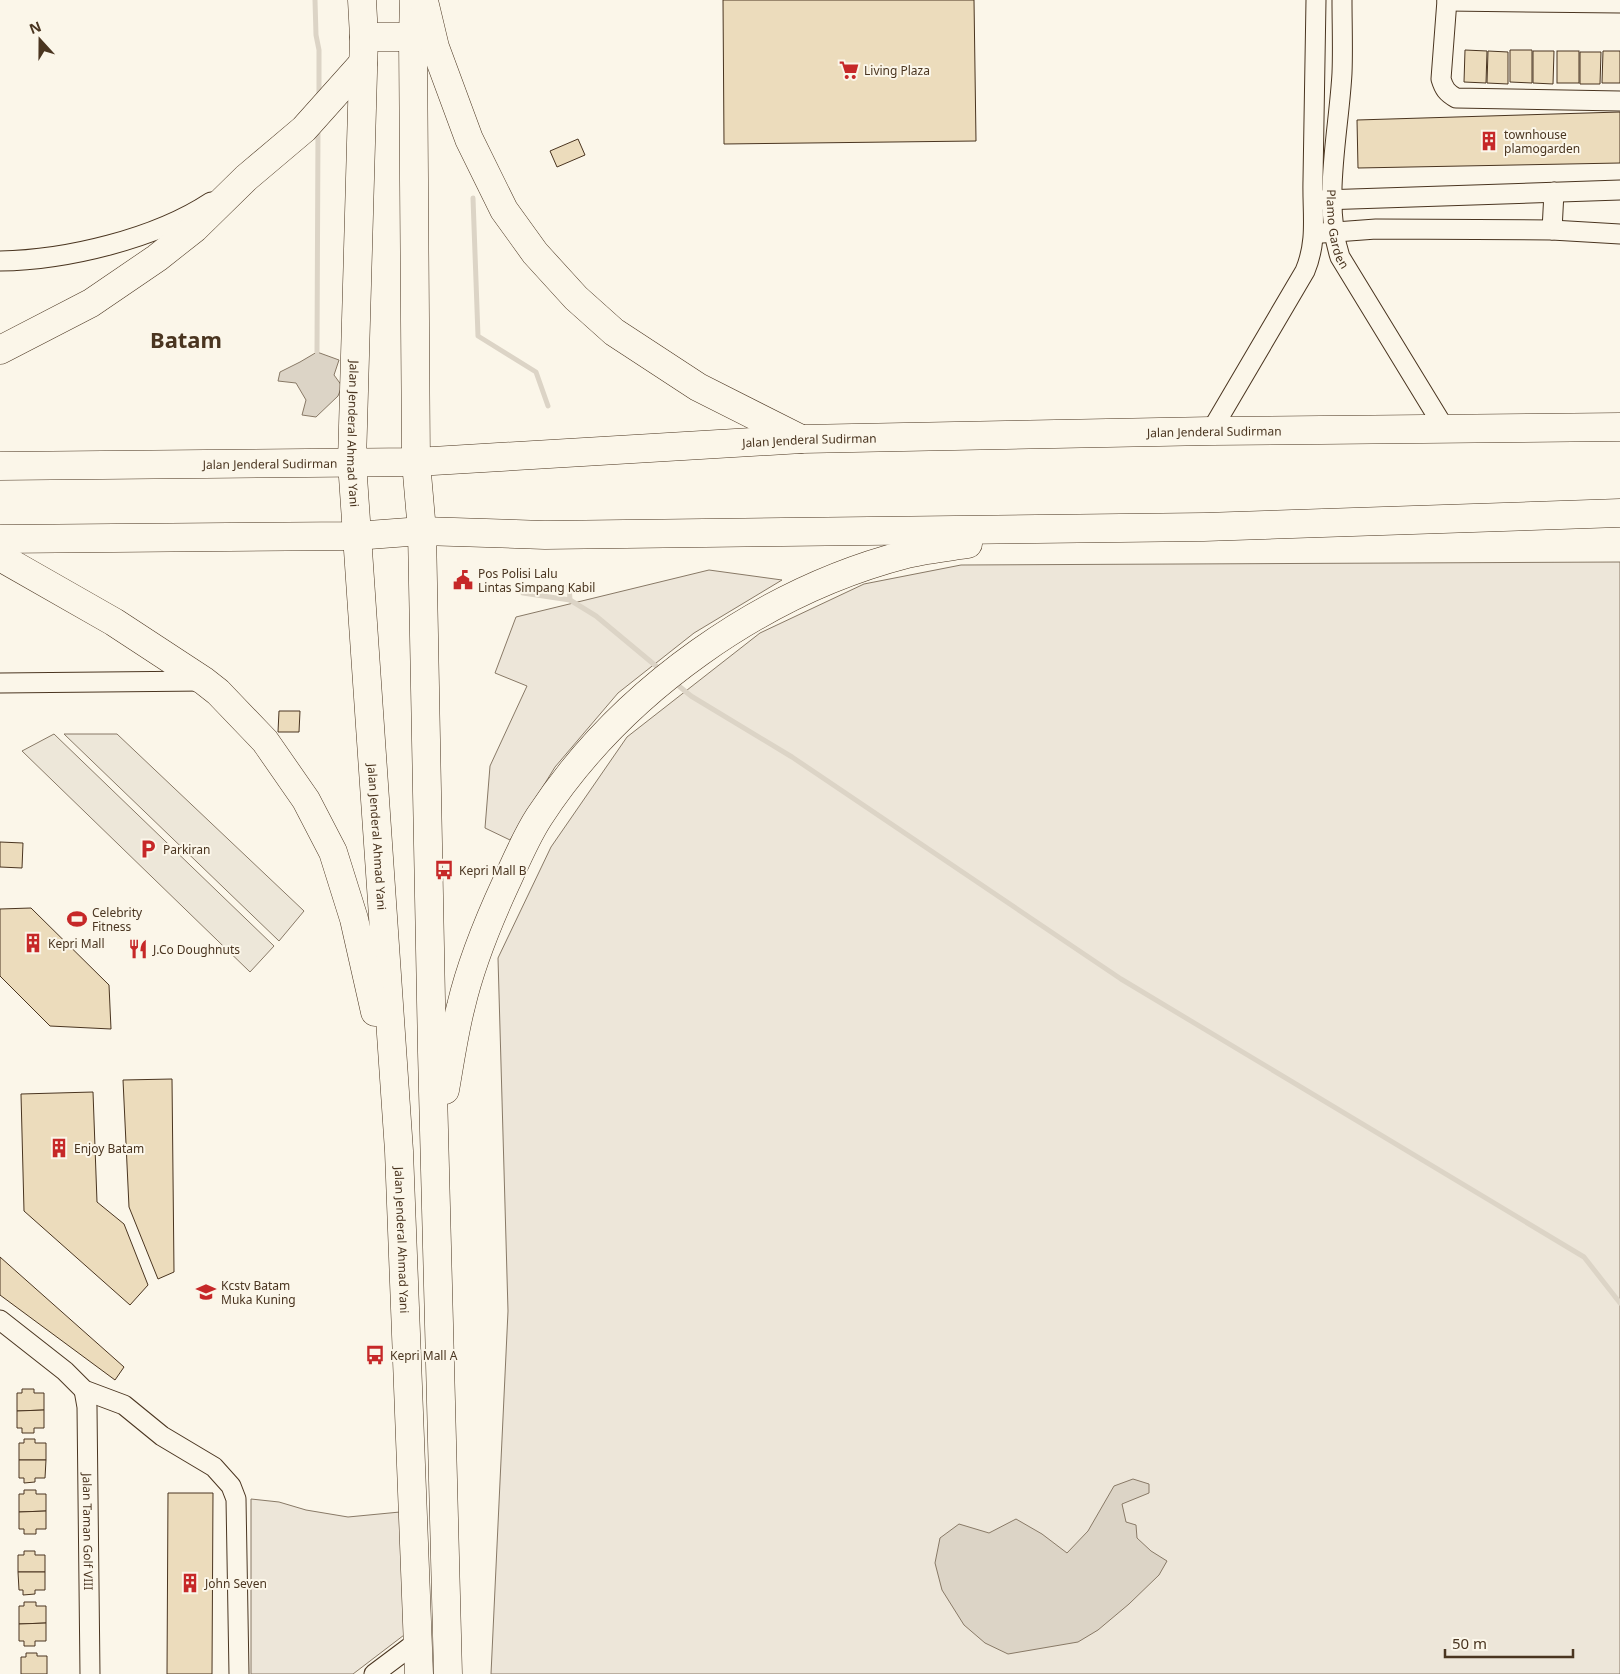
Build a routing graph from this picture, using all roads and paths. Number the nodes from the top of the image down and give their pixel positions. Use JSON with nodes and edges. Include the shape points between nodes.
{"nodes":[{"id":1,"x":362,"y":0,"type":"edge"},
{"id":2,"x":414,"y":0,"type":"edge"},
{"id":3,"x":424,"y":0,"type":"edge"},
{"id":4,"x":1316,"y":0,"type":"edge"},
{"id":5,"x":1342,"y":0,"type":"edge"},
{"id":6,"x":1447,"y":0,"type":"edge"},
{"id":7,"x":1620,"y":3,"type":"edge"},
{"id":8,"x":413,"y":37,"type":"junction"},
{"id":9,"x":364,"y":50,"type":"junction"},
{"id":10,"x":1620,"y":101,"type":"edge"},
{"id":11,"x":246,"y":178,"type":"junction"},
{"id":12,"x":1620,"y":190,"type":"edge"},
{"id":13,"x":1554,"y":192,"type":"junction"},
{"id":14,"x":1378,"y":198,"type":"junction"},
{"id":15,"x":1333,"y":199,"type":"junction"},
{"id":16,"x":1313,"y":200,"type":"junction"},
{"id":17,"x":1376,"y":229,"type":"junction"},
{"id":18,"x":1552,"y":230,"type":"junction"},
{"id":19,"x":1333,"y":232,"type":"junction"},
{"id":20,"x":1314,"y":234,"type":"junction"},
{"id":21,"x":1620,"y":234,"type":"edge"},
{"id":22,"x":0,"y":261,"type":"edge"},
{"id":23,"x":0,"y":350,"type":"edge"},
{"id":24,"x":1620,"y":427,"type":"edge"},
{"id":25,"x":1446,"y":430,"type":"junction"},
{"id":26,"x":1211,"y":431,"type":"junction"},
{"id":27,"x":802,"y":440,"type":"junction"},
{"id":28,"x":352,"y":462,"type":"junction"},
{"id":29,"x":416,"y":462,"type":"junction"},
{"id":30,"x":0,"y":466,"type":"edge"},
{"id":31,"x":1620,"y":513,"type":"edge"},
{"id":32,"x":1204,"y":527,"type":"junction"},
{"id":33,"x":422,"y":531,"type":"junction"},
{"id":34,"x":356,"y":536,"type":"junction"},
{"id":35,"x":0,"y":539,"type":"edge"},
{"id":36,"x":0,"y":557,"type":"edge"},
{"id":37,"x":204,"y":681,"type":"junction"},
{"id":38,"x":0,"y":683,"type":"edge"},
{"id":39,"x":435,"y":1142,"type":"junction"},
{"id":40,"x":399,"y":1151,"type":"junction"},
{"id":41,"x":439,"y":1288,"type":"junction"},
{"id":42,"x":403,"y":1290,"type":"junction"},
{"id":43,"x":0,"y":1320,"type":"edge"},
{"id":44,"x":84,"y":1390,"type":"junction"},
{"id":45,"x":418,"y":1641,"type":"junction"},
{"id":46,"x":90,"y":1674,"type":"edge"},
{"id":47,"x":239,"y":1674,"type":"edge"},
{"id":48,"x":374,"y":1674,"type":"edge"},
{"id":49,"x":419,"y":1674,"type":"edge"},
{"id":50,"x":448,"y":1674,"type":"edge"}],
"edges":[{"from":1,"to":9,"type":"highway","name":"Jalan Jenderal Ahmad Yani"},
{"from":2,"to":8,"type":"highway"},
{"from":3,"to":27,"type":"highway","via":[[435,47],[468,139],[504,210],[535,253],[576,298],[614,332],[698,387]]},
{"from":4,"to":16,"type":"street","name":"Plamo Garden"},
{"from":5,"to":15,"type":"street","name":"Plamo Garden","via":[[1342,72]]},
{"from":6,"to":7,"type":"street"},
{"from":6,"to":10,"type":"street","via":[[1441,79],[1449,94],[1456,98]]},
{"from":8,"to":9,"type":"highway"},
{"from":8,"to":29,"type":"highway"},
{"from":9,"to":11,"type":"highway","via":[[324,108]]},
{"from":9,"to":28,"type":"highway","name":"Jalan Jenderal Ahmad Yani"},
{"from":11,"to":22,"type":"street","via":[[181,219],[132,238],[54,257]]},
{"from":11,"to":23,"type":"highway","via":[[195,228],[157,258],[91,303]]},
{"from":12,"to":13,"type":"street"},
{"from":13,"to":14,"type":"street"},
{"from":13,"to":18,"type":"street"},
{"from":14,"to":15,"type":"street"},
{"from":14,"to":17,"type":"street"},
{"from":15,"to":16,"type":"street"},
{"from":15,"to":19,"type":"street","name":"Plamo Garden"},
{"from":16,"to":20,"type":"street","name":"Plamo Garden"},
{"from":17,"to":18,"type":"street"},
{"from":17,"to":19,"type":"street"},
{"from":18,"to":21,"type":"street"},
{"from":19,"to":20,"type":"street"},
{"from":19,"to":25,"type":"street","name":"Plamo Garden","via":[[1340,257]]},
{"from":20,"to":26,"type":"street","name":"Plamo Garden","via":[[1305,271]]},
{"from":24,"to":25,"type":"highway","name":"Jalan Jenderal Sudirman"},
{"from":25,"to":26,"type":"highway","name":"Jalan Jenderal Sudirman"},
{"from":26,"to":27,"type":"highway","name":"Jalan Jenderal Sudirman"},
{"from":27,"to":29,"type":"highway","name":"Jalan Jenderal Sudirman"},
{"from":28,"to":29,"type":"highway","name":"Jalan Jenderal Sudirman"},
{"from":28,"to":30,"type":"highway","name":"Jalan Jenderal Sudirman"},
{"from":28,"to":34,"type":"highway","name":"Jalan Jenderal Ahmad Yani"},
{"from":29,"to":33,"type":"highway"},
{"from":31,"to":32,"type":"highway"},
{"from":32,"to":33,"type":"highway","via":[[545,535]]},
{"from":32,"to":39,"type":"highway","via":[[976,542],[909,553],[818,584],[756,616],[653,687],[570,774],[538,818],[514,865],[492,914],[461,1005]]},
{"from":33,"to":34,"type":"highway"},
{"from":33,"to":39,"type":"highway"},
{"from":34,"to":35,"type":"highway"},
{"from":34,"to":40,"type":"highway","name":"Jalan Jenderal Ahmad Yani"},
{"from":36,"to":37,"type":"highway","via":[[114,622]]},
{"from":37,"to":38,"type":"street"},
{"from":37,"to":40,"type":"highway","via":[[265,741],[306,800],[333,852],[354,920],[373,1000]]},
{"from":39,"to":41,"type":"highway"},
{"from":40,"to":42,"type":"highway","name":"Jalan Jenderal Ahmad Yani"},
{"from":41,"to":42,"type":"highway"},
{"from":41,"to":50,"type":"highway"},
{"from":42,"to":45,"type":"highway","name":"Jalan Jenderal Ahmad Yani"},
{"from":43,"to":44,"type":"street"},
{"from":44,"to":46,"type":"street","name":"Jalan Taman Golf VIII","via":[[87,1407]]},
{"from":44,"to":47,"type":"street","via":[[124,1405],[162,1436],[214,1467],[231,1486],[236,1499]]},
{"from":45,"to":48,"type":"street"},
{"from":45,"to":49,"type":"highway","name":"Jalan Jenderal Ahmad Yani"}]}
